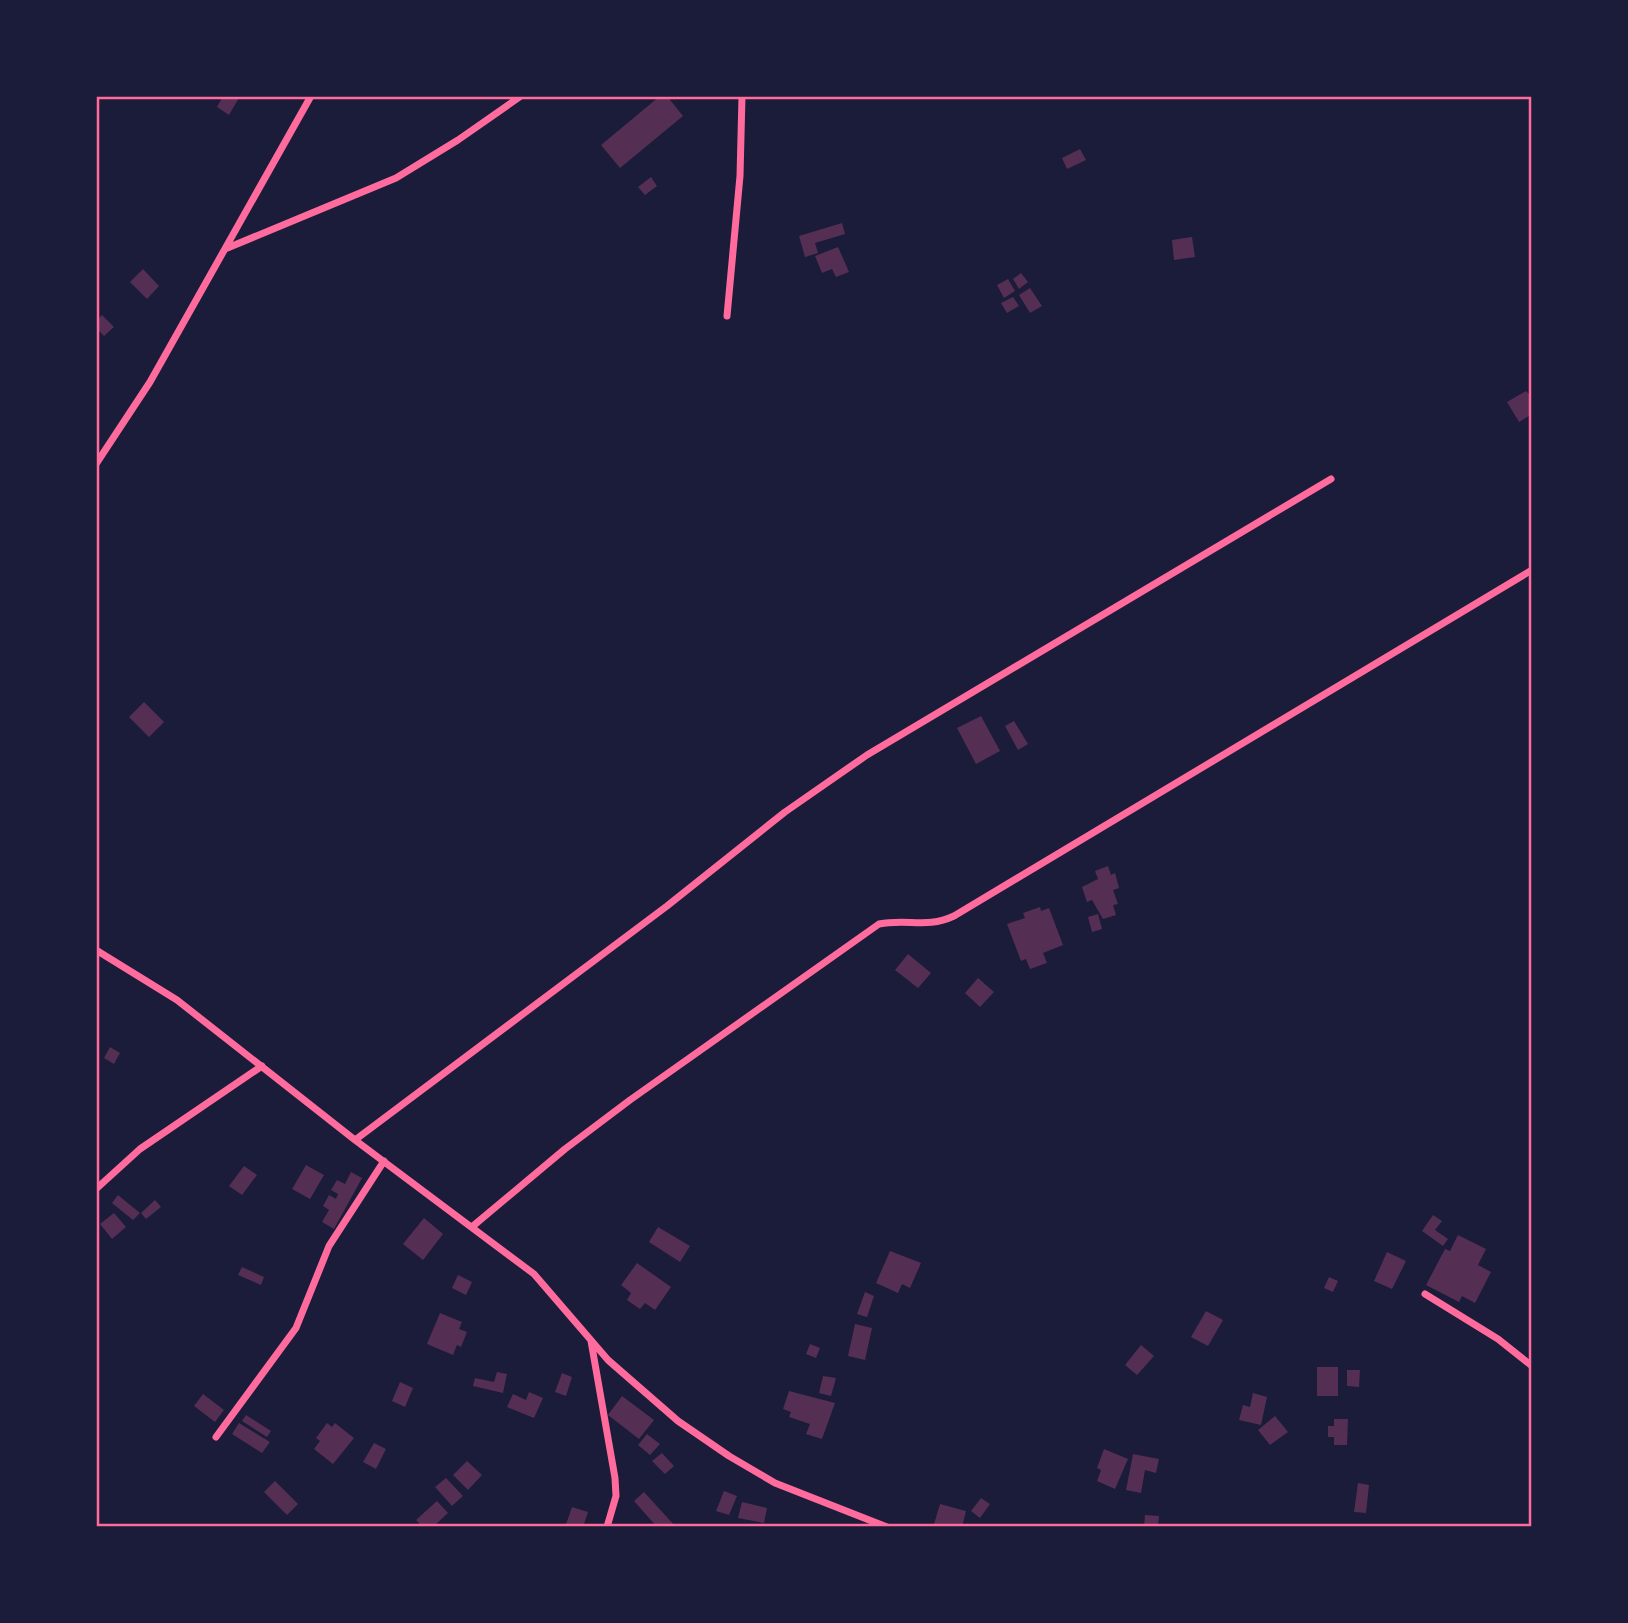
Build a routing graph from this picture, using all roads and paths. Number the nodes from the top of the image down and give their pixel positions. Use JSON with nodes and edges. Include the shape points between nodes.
{"nodes":[{"id":1,"x":311,"y":96,"type":"edge"},
{"id":2,"x":521,"y":96,"type":"edge"},
{"id":3,"x":742,"y":96,"type":"edge"},
{"id":4,"x":224,"y":249,"type":"junction"},
{"id":5,"x":727,"y":316,"type":"dead end"},
{"id":6,"x":96,"y":464,"type":"edge"},
{"id":7,"x":1331,"y":479,"type":"dead end"},
{"id":8,"x":1532,"y":570,"type":"edge"},
{"id":9,"x":96,"y":950,"type":"edge"},
{"id":10,"x":262,"y":1066,"type":"junction"},
{"id":11,"x":355,"y":1140,"type":"junction"},
{"id":12,"x":384,"y":1161,"type":"junction"},
{"id":13,"x":96,"y":1189,"type":"edge"},
{"id":14,"x":472,"y":1226,"type":"junction"},
{"id":15,"x":1425,"y":1294,"type":"dead end"},
{"id":16,"x":591,"y":1340,"type":"junction"},
{"id":17,"x":1532,"y":1366,"type":"edge"},
{"id":18,"x":216,"y":1437,"type":"dead end"},
{"id":19,"x":607,"y":1527,"type":"edge"},
{"id":20,"x":887,"y":1527,"type":"edge"}],
"edges":[{"from":1,"to":4,"type":"street"},
{"from":2,"to":4,"type":"street","via":[[396,178]]},
{"from":3,"to":5,"type":"street"},
{"from":4,"to":6,"type":"street","via":[[150,382]]},
{"from":7,"to":11,"type":"street","via":[[867,755],[785,812]]},
{"from":8,"to":14,"type":"street","via":[[963,911],[938,924],[879,924],[619,1108]]},
{"from":9,"to":10,"type":"street","via":[[177,1000]]},
{"from":10,"to":11,"type":"street"},
{"from":10,"to":13,"type":"street","via":[[139,1149]]},
{"from":11,"to":12,"type":"street"},
{"from":12,"to":14,"type":"street"},
{"from":12,"to":18,"type":"street","via":[[329,1246],[296,1328]]},
{"from":14,"to":16,"type":"street","via":[[534,1273]]},
{"from":15,"to":17,"type":"street","via":[[1499,1339]]},
{"from":16,"to":19,"type":"street","via":[[615,1478],[616,1496]]},
{"from":16,"to":20,"type":"street","via":[[627,1380],[740,1464],[807,1497]]}]}
